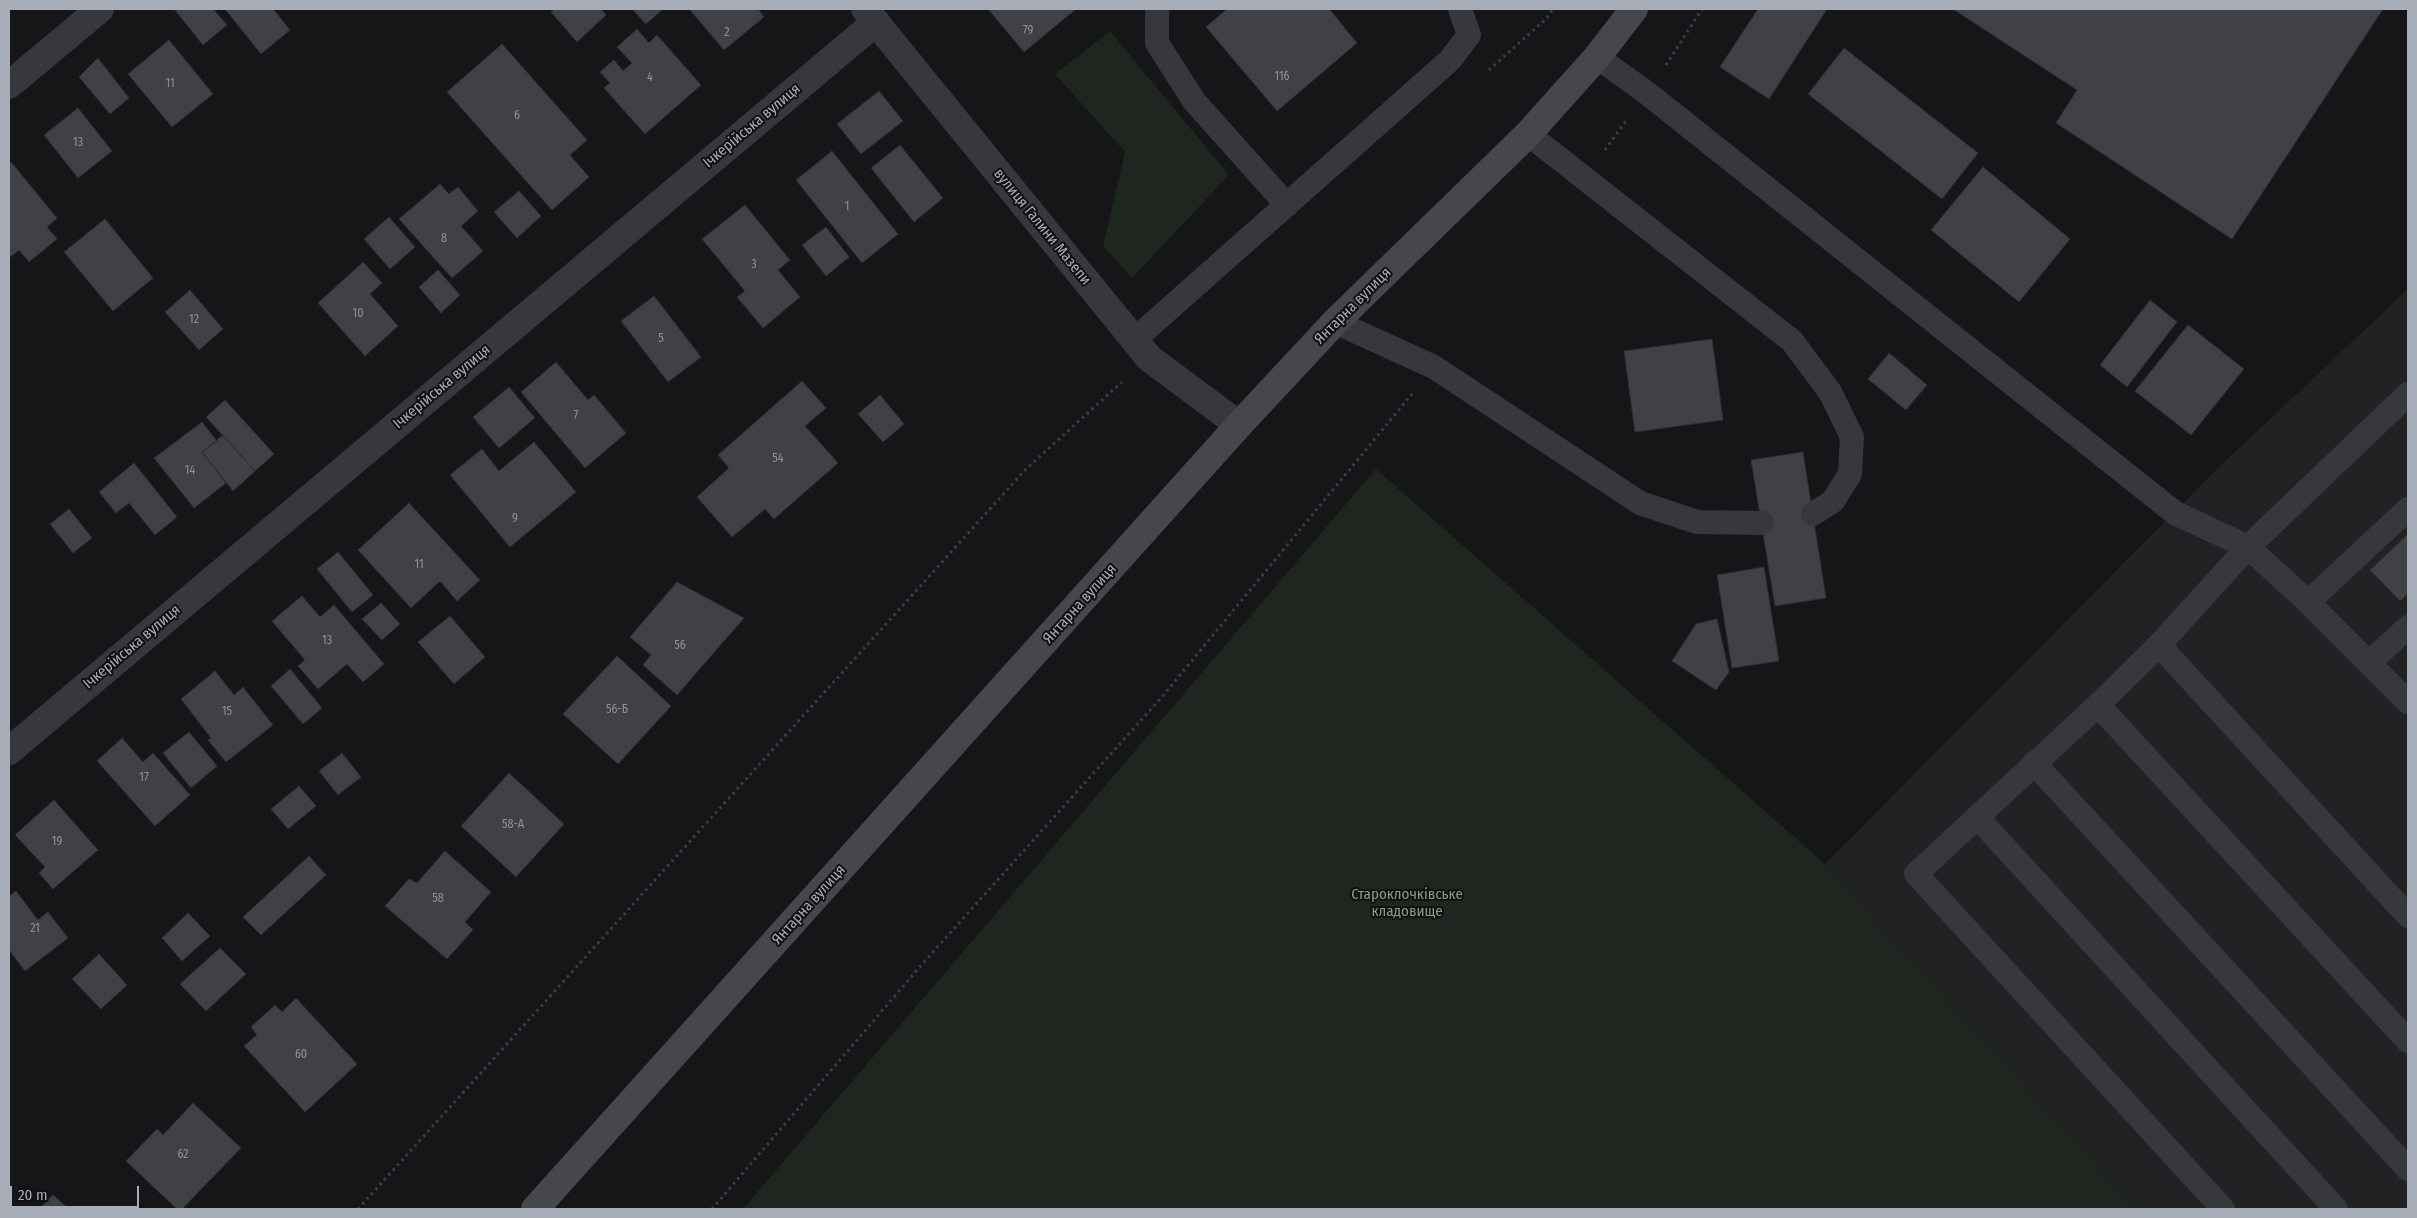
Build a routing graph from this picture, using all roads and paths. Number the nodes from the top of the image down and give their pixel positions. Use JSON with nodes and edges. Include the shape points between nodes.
{"nodes":[{"id":1,"x":100,"y":9,"type":"edge"},
{"id":2,"x":1156,"y":9,"type":"edge"},
{"id":3,"x":1460,"y":9,"type":"edge"},
{"id":4,"x":1553,"y":9,"type":"edge"},
{"id":5,"x":1634,"y":9,"type":"edge"},
{"id":6,"x":870,"y":15,"type":"edge"},
{"id":7,"x":1597,"y":57,"type":"junction"},
{"id":8,"x":1481,"y":77,"type":"dead end"},
{"id":9,"x":9,"y":85,"type":"edge"},
{"id":10,"x":1528,"y":134,"type":"junction"},
{"id":11,"x":1287,"y":205,"type":"junction"},
{"id":12,"x":1335,"y":322,"type":"junction"},
{"id":13,"x":1142,"y":349,"type":"junction"},
{"id":14,"x":1434,"y":367,"type":"junction"},
{"id":15,"x":2408,"y":394,"type":"edge"},
{"id":16,"x":1239,"y":425,"type":"junction"},
{"id":17,"x":2408,"y":509,"type":"edge"},
{"id":18,"x":1813,"y":514,"type":"dead end"},
{"id":19,"x":1762,"y":523,"type":"dead end"},
{"id":20,"x":2248,"y":547,"type":"junction"},
{"id":21,"x":2308,"y":602,"type":"junction"},
{"id":22,"x":2408,"y":627,"type":"edge"},
{"id":23,"x":2160,"y":645,"type":"junction"},
{"id":24,"x":2370,"y":662,"type":"junction"},
{"id":25,"x":2408,"y":702,"type":"edge"},
{"id":26,"x":2098,"y":705,"type":"junction"},
{"id":27,"x":9,"y":752,"type":"edge"},
{"id":28,"x":2034,"y":763,"type":"junction"},
{"id":29,"x":1977,"y":817,"type":"junction"},
{"id":30,"x":2408,"y":916,"type":"edge"},
{"id":31,"x":2408,"y":1041,"type":"edge"},
{"id":32,"x":2408,"y":1168,"type":"edge"},
{"id":33,"x":358,"y":1209,"type":"edge"},
{"id":34,"x":535,"y":1209,"type":"edge"},
{"id":35,"x":712,"y":1209,"type":"edge"},
{"id":36,"x":2223,"y":1209,"type":"edge"},
{"id":37,"x":2336,"y":1209,"type":"edge"}],
"edges":[{"from":1,"to":9,"type":"street"},
{"from":2,"to":11,"type":"lane","via":[[1157,43],[1194,102]]},
{"from":3,"to":11,"type":"lane","via":[[1469,35],[1450,60]]},
{"from":4,"to":8,"type":"path"},
{"from":5,"to":7,"type":"main road","name":"Янтарна вулиця"},
{"from":6,"to":13,"type":"street","name":"вулиця Галини Мазепи"},
{"from":6,"to":27,"type":"street","name":"Ічкерійська вулиця"},
{"from":7,"to":10,"type":"main road","name":"Янтарна вулиця"},
{"from":7,"to":20,"type":"lane","via":[[1647,93],[2174,513]]},
{"from":10,"to":12,"type":"main road","name":"Янтарна вулиця"},
{"from":10,"to":18,"type":"lane","via":[[1792,341],[1830,392],[1852,437],[1850,474],[1833,502]]},
{"from":11,"to":13,"type":"lane"},
{"from":12,"to":14,"type":"lane"},
{"from":12,"to":16,"type":"main road","name":"Янтарна вулиця"},
{"from":13,"to":16,"type":"street","name":"вулиця Галини Мазепи"},
{"from":13,"to":33,"type":"path","via":[[1026,469]]},
{"from":14,"to":19,"type":"lane","via":[[1640,503],[1697,522]]},
{"from":14,"to":35,"type":"path","via":[[1161,698],[942,940]]},
{"from":15,"to":20,"type":"lane"},
{"from":16,"to":34,"type":"main road","name":"Янтарна вулиця"},
{"from":17,"to":21,"type":"lane"},
{"from":20,"to":21,"type":"lane"},
{"from":20,"to":23,"type":"lane"},
{"from":21,"to":24,"type":"lane"},
{"from":22,"to":24,"type":"lane"},
{"from":23,"to":26,"type":"lane"},
{"from":23,"to":30,"type":"lane"},
{"from":24,"to":25,"type":"lane"},
{"from":26,"to":28,"type":"lane"},
{"from":26,"to":31,"type":"lane"},
{"from":28,"to":29,"type":"lane"},
{"from":28,"to":32,"type":"lane"},
{"from":29,"to":36,"type":"lane","via":[[1916,874]]},
{"from":29,"to":37,"type":"lane"}]}
